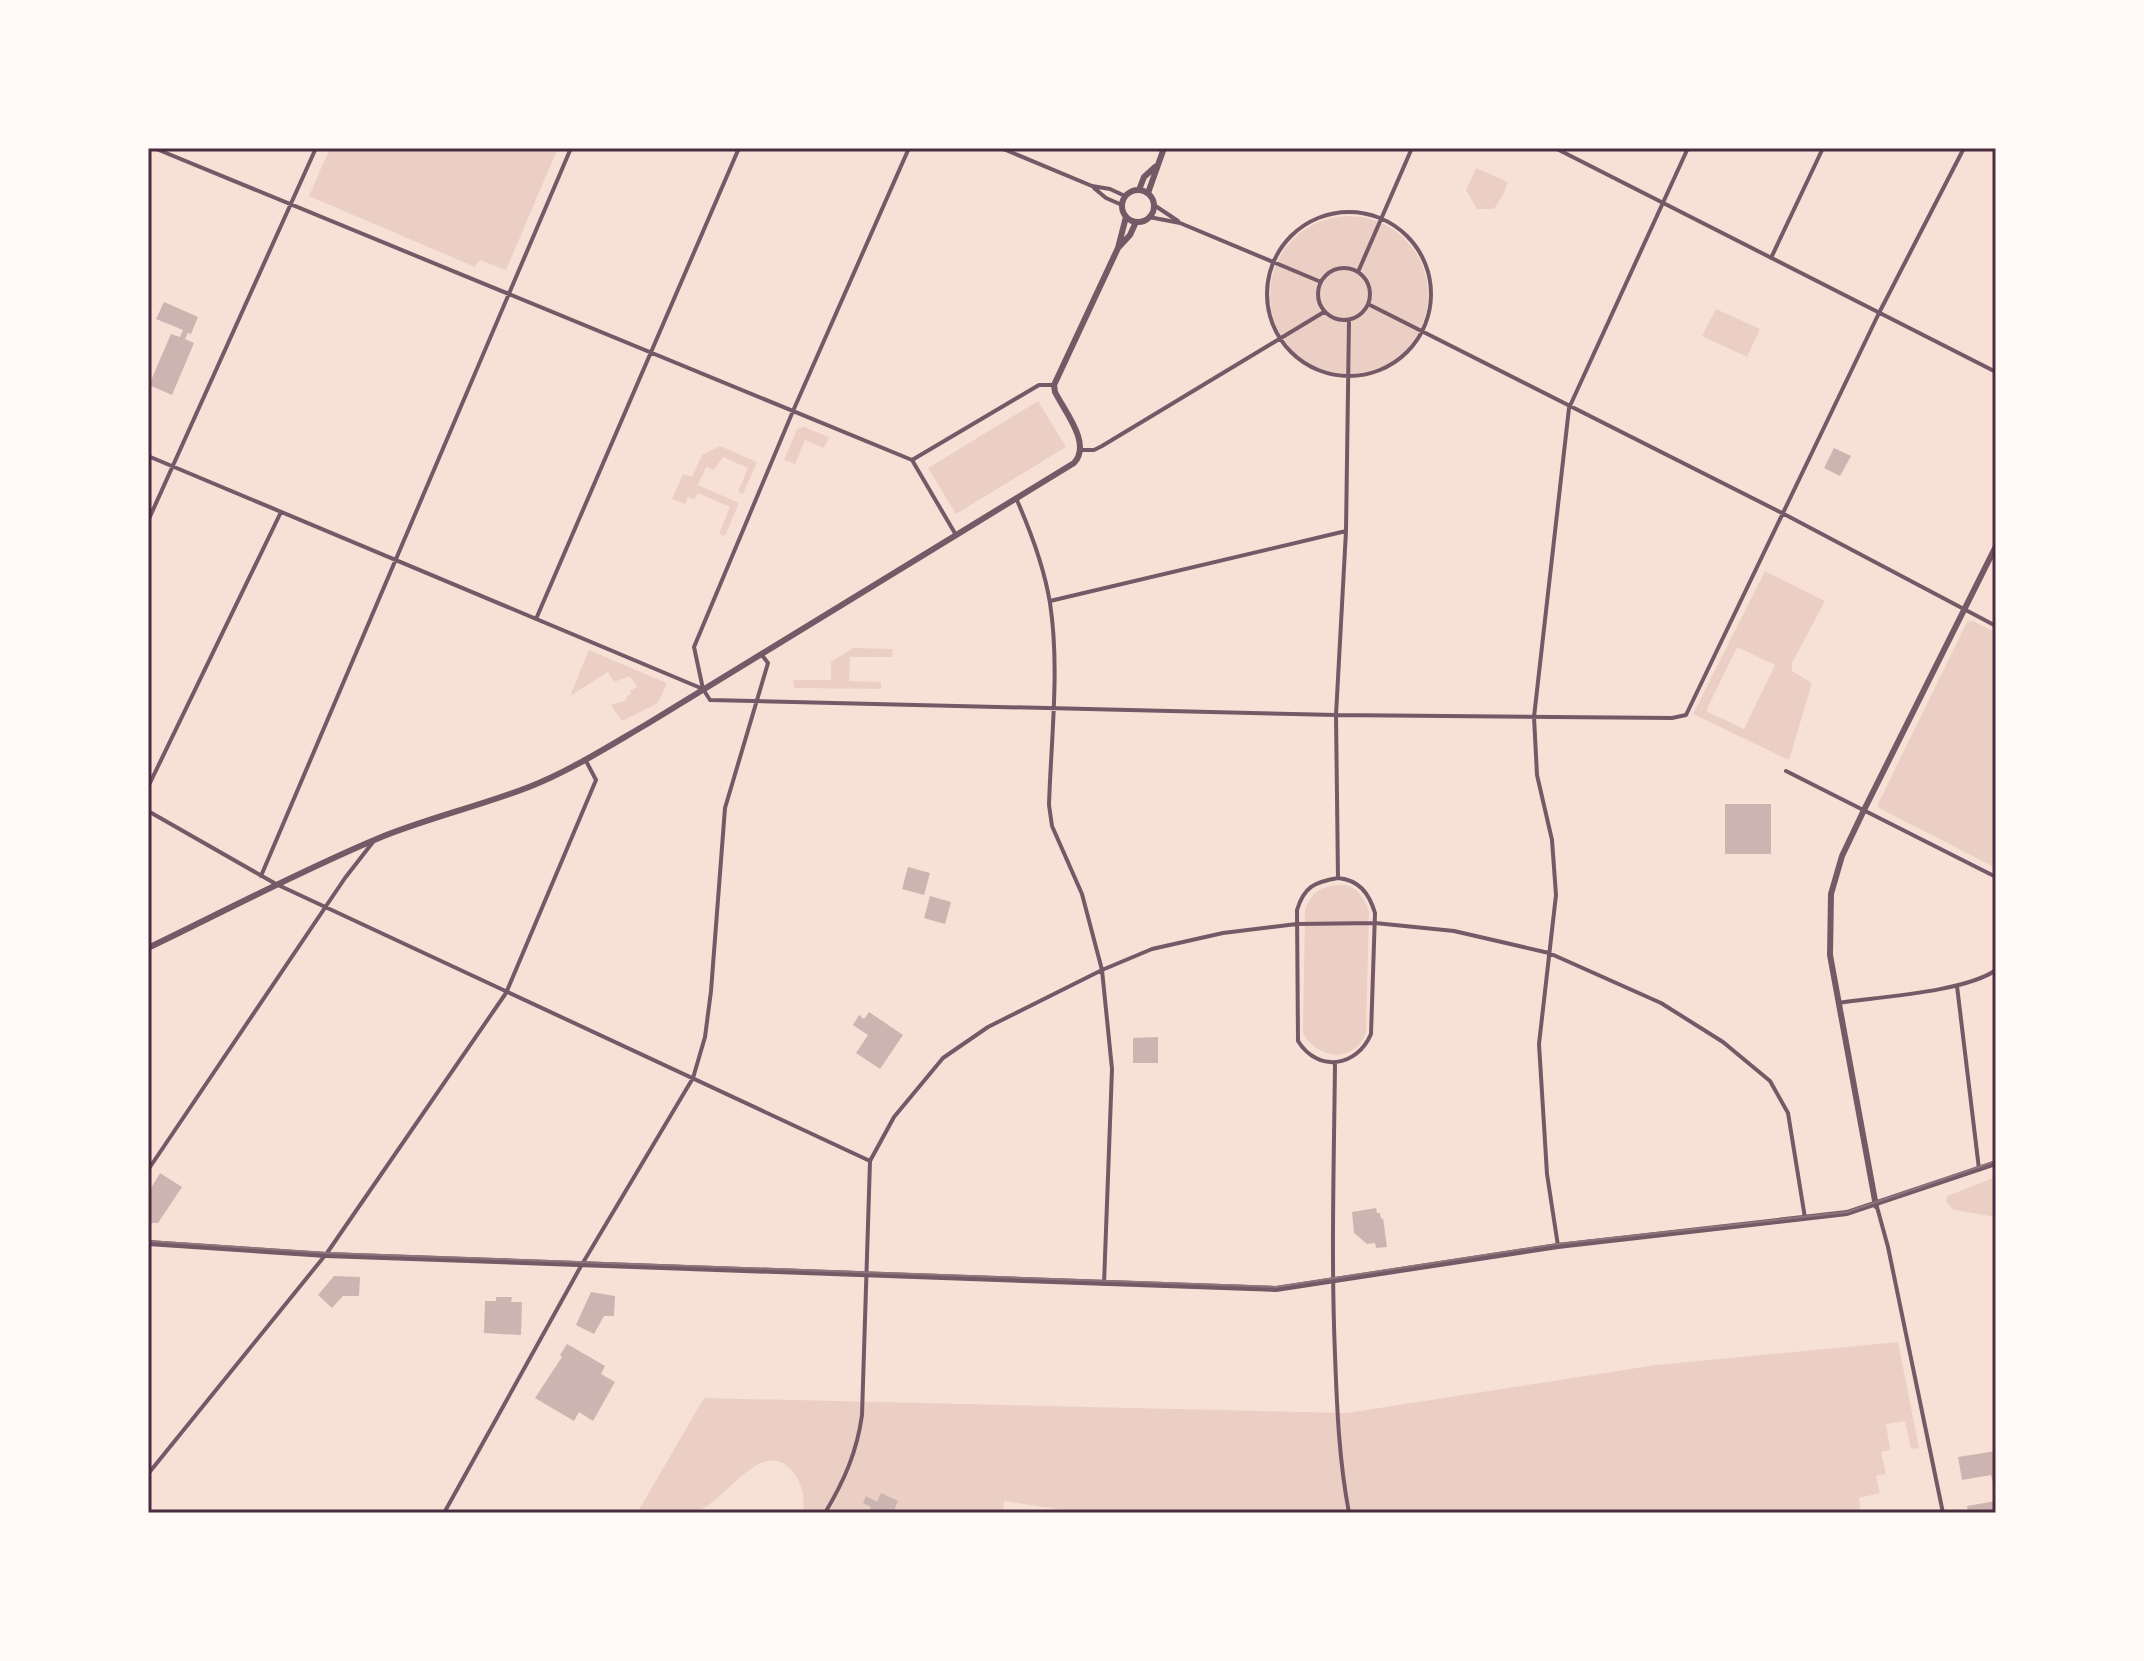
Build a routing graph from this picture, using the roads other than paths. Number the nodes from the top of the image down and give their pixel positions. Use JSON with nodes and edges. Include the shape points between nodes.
{"nodes":[{"id":1,"x":154,"y":148,"type":"edge"},
{"id":2,"x":316,"y":148,"type":"edge"},
{"id":3,"x":571,"y":148,"type":"edge"},
{"id":4,"x":739,"y":148,"type":"edge"},
{"id":5,"x":909,"y":148,"type":"edge"},
{"id":6,"x":1001,"y":148,"type":"edge"},
{"id":7,"x":1164,"y":148,"type":"edge"},
{"id":8,"x":1412,"y":148,"type":"edge"},
{"id":9,"x":1555,"y":148,"type":"edge"},
{"id":10,"x":1688,"y":148,"type":"edge"},
{"id":11,"x":1823,"y":148,"type":"edge"},
{"id":12,"x":1964,"y":148,"type":"edge"},
{"id":13,"x":1157,"y":165,"type":"junction"},
{"id":14,"x":1092,"y":186,"type":"junction"},
{"id":15,"x":1139,"y":190,"type":"junction"},
{"id":16,"x":1148,"y":193,"type":"junction"},
{"id":17,"x":1125,"y":196,"type":"junction"},
{"id":18,"x":292,"y":203,"type":"junction"},
{"id":19,"x":1662,"y":203,"type":"junction"},
{"id":20,"x":1122,"y":205,"type":"junction"},
{"id":21,"x":1154,"y":205,"type":"junction"},
{"id":22,"x":1126,"y":217,"type":"junction"},
{"id":23,"x":1149,"y":217,"type":"junction"},
{"id":24,"x":1380,"y":218,"type":"junction"},
{"id":25,"x":1136,"y":222,"type":"junction"},
{"id":26,"x":1180,"y":223,"type":"junction"},
{"id":27,"x":1118,"y":248,"type":"junction"},
{"id":28,"x":1771,"y":258,"type":"junction"},
{"id":29,"x":1273,"y":262,"type":"junction"},
{"id":30,"x":1358,"y":272,"type":"junction"},
{"id":31,"x":1321,"y":282,"type":"junction"},
{"id":32,"x":509,"y":293,"type":"junction"},
{"id":33,"x":1368,"y":304,"type":"junction"},
{"id":34,"x":1324,"y":312,"type":"junction"},
{"id":35,"x":1879,"y":313,"type":"junction"},
{"id":36,"x":1349,"y":320,"type":"junction"},
{"id":37,"x":1422,"y":333,"type":"junction"},
{"id":38,"x":1279,"y":338,"type":"junction"},
{"id":39,"x":652,"y":353,"type":"junction"},
{"id":40,"x":1996,"y":372,"type":"edge"},
{"id":41,"x":1347,"y":377,"type":"junction"},
{"id":42,"x":1054,"y":385,"type":"junction"},
{"id":43,"x":1569,"y":408,"type":"junction"},
{"id":44,"x":793,"y":411,"type":"junction"},
{"id":45,"x":1082,"y":450,"type":"junction"},
{"id":46,"x":148,"y":456,"type":"edge"},
{"id":47,"x":912,"y":460,"type":"junction"},
{"id":48,"x":172,"y":466,"type":"junction"},
{"id":49,"x":1016,"y":498,"type":"junction"},
{"id":50,"x":281,"y":512,"type":"junction"},
{"id":51,"x":1784,"y":514,"type":"junction"},
{"id":52,"x":148,"y":521,"type":"edge"},
{"id":53,"x":1346,"y":531,"type":"junction"},
{"id":54,"x":956,"y":535,"type":"junction"},
{"id":55,"x":1996,"y":546,"type":"edge"},
{"id":56,"x":395,"y":560,"type":"junction"},
{"id":57,"x":1050,"y":601,"type":"junction"},
{"id":58,"x":1965,"y":610,"type":"junction"},
{"id":59,"x":536,"y":619,"type":"junction"},
{"id":60,"x":1996,"y":626,"type":"edge"},
{"id":61,"x":761,"y":654,"type":"junction"},
{"id":62,"x":703,"y":689,"type":"junction"},
{"id":63,"x":756,"y":702,"type":"junction"},
{"id":64,"x":1052,"y":706,"type":"junction"},
{"id":65,"x":1336,"y":715,"type":"junction"},
{"id":66,"x":1534,"y":717,"type":"junction"},
{"id":67,"x":585,"y":759,"type":"junction"},
{"id":68,"x":1786,"y":771,"type":"dead end"},
{"id":69,"x":148,"y":787,"type":"edge"},
{"id":70,"x":1864,"y":810,"type":"junction"},
{"id":71,"x":148,"y":811,"type":"edge"},
{"id":72,"x":375,"y":839,"type":"junction"},
{"id":73,"x":261,"y":876,"type":"junction"},
{"id":74,"x":1996,"y":877,"type":"edge"},
{"id":75,"x":1338,"y":878,"type":"junction"},
{"id":76,"x":276,"y":884,"type":"junction"},
{"id":77,"x":326,"y":908,"type":"junction"},
{"id":78,"x":1375,"y":923,"type":"junction"},
{"id":79,"x":1297,"y":924,"type":"junction"},
{"id":80,"x":148,"y":948,"type":"edge"},
{"id":81,"x":1549,"y":953,"type":"junction"},
{"id":82,"x":1102,"y":970,"type":"junction"},
{"id":83,"x":1996,"y":970,"type":"edge"},
{"id":84,"x":1957,"y":986,"type":"junction"},
{"id":85,"x":506,"y":993,"type":"junction"},
{"id":86,"x":1838,"y":1003,"type":"junction"},
{"id":87,"x":1335,"y":1062,"type":"junction"},
{"id":88,"x":693,"y":1078,"type":"junction"},
{"id":89,"x":870,"y":1161,"type":"junction"},
{"id":90,"x":1996,"y":1163,"type":"edge"},
{"id":91,"x":1979,"y":1169,"type":"junction"},
{"id":92,"x":148,"y":1170,"type":"edge"},
{"id":93,"x":1876,"y":1206,"type":"junction"},
{"id":94,"x":1805,"y":1218,"type":"junction"},
{"id":95,"x":148,"y":1243,"type":"edge"},
{"id":96,"x":1558,"y":1246,"type":"junction"},
{"id":97,"x":326,"y":1255,"type":"junction"},
{"id":98,"x":582,"y":1264,"type":"junction"},
{"id":99,"x":867,"y":1275,"type":"junction"},
{"id":100,"x":1334,"y":1281,"type":"junction"},
{"id":101,"x":1104,"y":1284,"type":"junction"},
{"id":102,"x":148,"y":1474,"type":"edge"},
{"id":103,"x":444,"y":1513,"type":"edge"},
{"id":104,"x":825,"y":1513,"type":"edge"},
{"id":105,"x":1349,"y":1513,"type":"edge"},
{"id":106,"x":1943,"y":1513,"type":"edge"}],
"edges":[{"from":1,"to":18,"type":"street"},
{"from":2,"to":18,"type":"street"},
{"from":3,"to":32,"type":"street"},
{"from":4,"to":39,"type":"street"},
{"from":5,"to":44,"type":"street"},
{"from":6,"to":14,"type":"street"},
{"from":7,"to":13,"type":"street"},
{"from":8,"to":24,"type":"street"},
{"from":9,"to":19,"type":"street"},
{"from":10,"to":19,"type":"street"},
{"from":11,"to":28,"type":"street"},
{"from":12,"to":35,"type":"street"},
{"from":13,"to":15,"type":"street"},
{"from":13,"to":16,"type":"street"},
{"from":14,"to":17,"type":"street"},
{"from":14,"to":20,"type":"street"},
{"from":15,"to":16,"type":"street"},
{"from":15,"to":17,"type":"street"},
{"from":16,"to":21,"type":"street"},
{"from":17,"to":20,"type":"street"},
{"from":18,"to":32,"type":"street"},
{"from":18,"to":48,"type":"street"},
{"from":19,"to":28,"type":"street"},
{"from":19,"to":43,"type":"street"},
{"from":20,"to":22,"type":"street"},
{"from":21,"to":23,"type":"street"},
{"from":21,"to":26,"type":"street"},
{"from":22,"to":25,"type":"street"},
{"from":22,"to":27,"type":"street"},
{"from":23,"to":25,"type":"street"},
{"from":23,"to":26,"type":"street"},
{"from":24,"to":29,"type":"street","via":[[1352,212],[1324,216],[1295,232]]},
{"from":24,"to":30,"type":"street"},
{"from":24,"to":37,"type":"street","via":[[1412,241],[1428,269],[1432,298]]},
{"from":25,"to":27,"type":"street"},
{"from":26,"to":29,"type":"street"},
{"from":27,"to":42,"type":"street"},
{"from":28,"to":35,"type":"street"},
{"from":29,"to":31,"type":"street"},
{"from":29,"to":38,"type":"street","via":[[1267,307]]},
{"from":30,"to":31,"type":"street","via":[[1342,268]]},
{"from":30,"to":33,"type":"street","via":[[1368,283]]},
{"from":31,"to":34,"type":"street","via":[[1318,297]]},
{"from":32,"to":39,"type":"street"},
{"from":32,"to":56,"type":"street"},
{"from":33,"to":36,"type":"street"},
{"from":33,"to":37,"type":"street"},
{"from":34,"to":36,"type":"street"},
{"from":34,"to":38,"type":"street"},
{"from":35,"to":40,"type":"street"},
{"from":35,"to":51,"type":"street"},
{"from":36,"to":41,"type":"street"},
{"from":37,"to":41,"type":"street","via":[[1391,365]]},
{"from":37,"to":43,"type":"street"},
{"from":38,"to":41,"type":"street","via":[[1301,361]]},
{"from":38,"to":45,"type":"street","via":[[1102,446]]},
{"from":39,"to":44,"type":"street"},
{"from":39,"to":59,"type":"street"},
{"from":41,"to":53,"type":"street"},
{"from":42,"to":45,"type":"street"},
{"from":42,"to":47,"type":"street","via":[[1039,385]]},
{"from":43,"to":51,"type":"street"},
{"from":43,"to":66,"type":"street"},
{"from":44,"to":47,"type":"street"},
{"from":44,"to":62,"type":"street","via":[[694,647]]},
{"from":45,"to":49,"type":"street","via":[[1074,463]]},
{"from":46,"to":48,"type":"street"},
{"from":47,"to":54,"type":"street"},
{"from":48,"to":50,"type":"street"},
{"from":48,"to":52,"type":"street"},
{"from":49,"to":54,"type":"street"},
{"from":49,"to":57,"type":"street"},
{"from":50,"to":56,"type":"street"},
{"from":50,"to":69,"type":"street"},
{"from":51,"to":58,"type":"street"},
{"from":51,"to":66,"type":"street","via":[[1686,715]]},
{"from":53,"to":57,"type":"street"},
{"from":53,"to":65,"type":"street"},
{"from":54,"to":61,"type":"street"},
{"from":55,"to":58,"type":"street"},
{"from":56,"to":59,"type":"street"},
{"from":56,"to":73,"type":"street"},
{"from":57,"to":64,"type":"street"},
{"from":58,"to":60,"type":"street"},
{"from":58,"to":70,"type":"street"},
{"from":59,"to":62,"type":"street"},
{"from":61,"to":62,"type":"street"},
{"from":61,"to":63,"type":"street","via":[[768,663]]},
{"from":62,"to":63,"type":"street","via":[[710,700]]},
{"from":62,"to":67,"type":"street"},
{"from":63,"to":64,"type":"street"},
{"from":63,"to":88,"type":"street","via":[[725,808],[711,991]]},
{"from":64,"to":65,"type":"street"},
{"from":64,"to":82,"type":"street","via":[[1052,826],[1082,894]]},
{"from":65,"to":66,"type":"street"},
{"from":65,"to":75,"type":"street"},
{"from":66,"to":81,"type":"street","via":[[1537,775],[1552,840],[1556,895]]},
{"from":67,"to":72,"type":"street","via":[[530,787]]},
{"from":67,"to":85,"type":"street","via":[[596,780]]},
{"from":68,"to":70,"type":"street"},
{"from":70,"to":74,"type":"street"},
{"from":70,"to":86,"type":"street","via":[[1831,894],[1830,955]]},
{"from":71,"to":73,"type":"street"},
{"from":72,"to":76,"type":"street"},
{"from":72,"to":77,"type":"street"},
{"from":73,"to":76,"type":"street"},
{"from":75,"to":78,"type":"street","via":[[1361,885],[1372,902]]},
{"from":75,"to":79,"type":"street","via":[[1305,890]]},
{"from":76,"to":77,"type":"street"},
{"from":76,"to":80,"type":"street"},
{"from":77,"to":85,"type":"street"},
{"from":77,"to":92,"type":"street"},
{"from":78,"to":79,"type":"street"},
{"from":78,"to":81,"type":"street","via":[[1454,931]]},
{"from":78,"to":87,"type":"street","via":[[1371,1034],[1356,1056]]},
{"from":79,"to":82,"type":"street","via":[[1152,949]]},
{"from":79,"to":87,"type":"street","via":[[1298,1041],[1313,1056]]},
{"from":81,"to":94,"type":"street","via":[[1661,1003],[1723,1042],[1770,1081],[1788,1113]]},
{"from":81,"to":96,"type":"street","via":[[1539,1044],[1547,1174]]},
{"from":82,"to":89,"type":"street","via":[[988,1027],[943,1058],[894,1117]]},
{"from":82,"to":101,"type":"street","via":[[1112,1069]]},
{"from":83,"to":84,"type":"street"},
{"from":84,"to":86,"type":"street"},
{"from":84,"to":91,"type":"street"},
{"from":85,"to":88,"type":"street"},
{"from":85,"to":97,"type":"street"},
{"from":86,"to":93,"type":"street"},
{"from":87,"to":100,"type":"street"},
{"from":88,"to":89,"type":"street"},
{"from":88,"to":98,"type":"street"},
{"from":89,"to":99,"type":"street"},
{"from":90,"to":91,"type":"street"},
{"from":91,"to":93,"type":"street"},
{"from":93,"to":94,"type":"street"},
{"from":93,"to":106,"type":"street"},
{"from":94,"to":96,"type":"street"},
{"from":95,"to":97,"type":"street"},
{"from":96,"to":100,"type":"street"},
{"from":97,"to":98,"type":"street"},
{"from":97,"to":102,"type":"street"},
{"from":98,"to":99,"type":"street"},
{"from":98,"to":103,"type":"street"},
{"from":99,"to":101,"type":"street"},
{"from":99,"to":104,"type":"street","via":[[858,1441]]},
{"from":100,"to":101,"type":"street","via":[[1276,1289]]},
{"from":100,"to":105,"type":"street","via":[[1337,1416]]}]}
